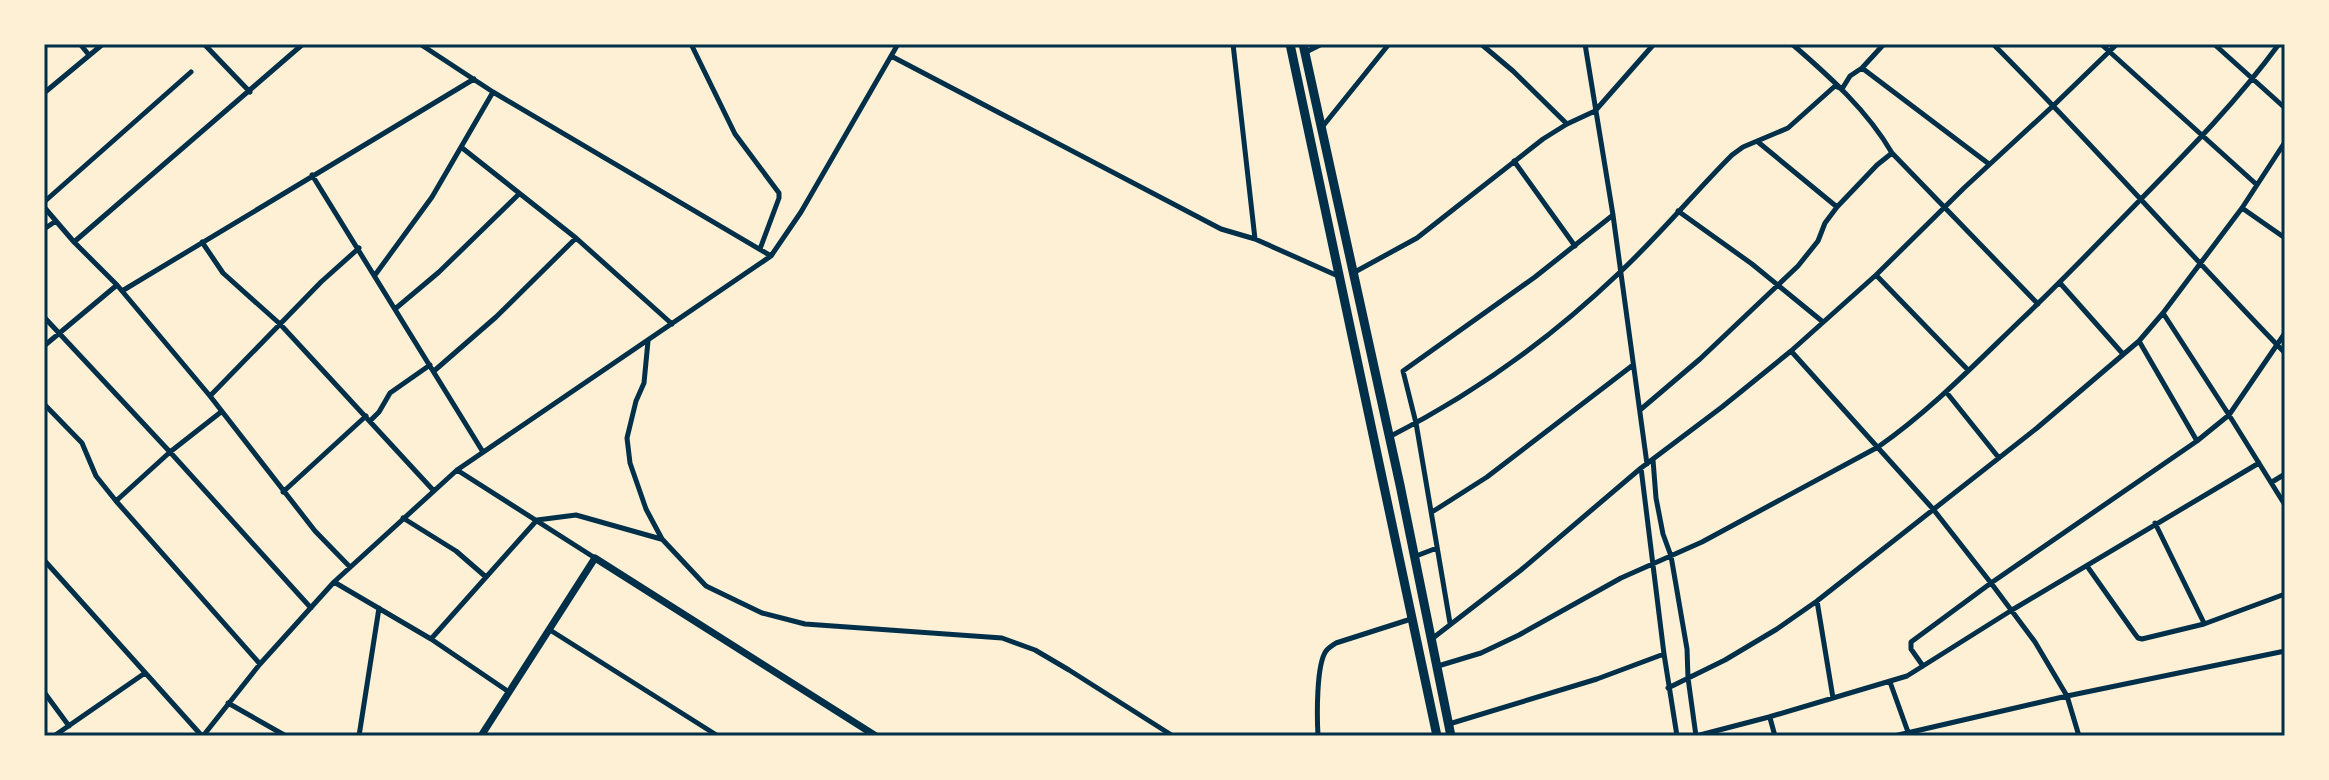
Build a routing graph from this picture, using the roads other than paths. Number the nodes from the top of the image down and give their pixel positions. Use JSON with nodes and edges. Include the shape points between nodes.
{"nodes":[{"id":1,"x":80,"y":44,"type":"edge"},
{"id":2,"x":103,"y":44,"type":"edge"},
{"id":3,"x":204,"y":44,"type":"edge"},
{"id":4,"x":303,"y":44,"type":"edge"},
{"id":5,"x":420,"y":44,"type":"edge"},
{"id":6,"x":691,"y":44,"type":"edge"},
{"id":7,"x":898,"y":44,"type":"edge"},
{"id":8,"x":1233,"y":44,"type":"edge"},
{"id":9,"x":1290,"y":44,"type":"edge"},
{"id":10,"x":1322,"y":44,"type":"edge"},
{"id":11,"x":1389,"y":44,"type":"edge"},
{"id":12,"x":1481,"y":44,"type":"edge"},
{"id":13,"x":1585,"y":44,"type":"edge"},
{"id":14,"x":1654,"y":44,"type":"edge"},
{"id":15,"x":1792,"y":44,"type":"edge"},
{"id":16,"x":1884,"y":44,"type":"edge"},
{"id":17,"x":1993,"y":44,"type":"edge"},
{"id":18,"x":2101,"y":44,"type":"edge"},
{"id":19,"x":2117,"y":44,"type":"edge"},
{"id":20,"x":2214,"y":44,"type":"edge"},
{"id":21,"x":2279,"y":44,"type":"edge"},
{"id":22,"x":1304,"y":48,"type":"edge"},
{"id":23,"x":2110,"y":52,"type":"junction"},
{"id":24,"x":89,"y":55,"type":"junction"},
{"id":25,"x":891,"y":56,"type":"junction"},
{"id":26,"x":1862,"y":68,"type":"junction"},
{"id":27,"x":191,"y":72,"type":"dead end"},
{"id":28,"x":474,"y":79,"type":"junction"},
{"id":29,"x":2253,"y":80,"type":"junction"},
{"id":30,"x":1842,"y":89,"type":"junction"},
{"id":31,"x":250,"y":92,"type":"junction"},
{"id":32,"x":493,"y":92,"type":"junction"},
{"id":33,"x":44,"y":93,"type":"edge"},
{"id":34,"x":2054,"y":105,"type":"junction"},
{"id":35,"x":2285,"y":108,"type":"edge"},
{"id":36,"x":1595,"y":111,"type":"junction"},
{"id":37,"x":1567,"y":124,"type":"junction"},
{"id":38,"x":1323,"y":126,"type":"junction"},
{"id":39,"x":2202,"y":136,"type":"junction"},
{"id":40,"x":1757,"y":141,"type":"junction"},
{"id":41,"x":2285,"y":142,"type":"edge"},
{"id":42,"x":461,"y":147,"type":"junction"},
{"id":43,"x":1892,"y":153,"type":"junction"},
{"id":44,"x":1514,"y":161,"type":"junction"},
{"id":45,"x":1989,"y":164,"type":"junction"},
{"id":46,"x":312,"y":175,"type":"junction"},
{"id":47,"x":2256,"y":184,"type":"junction"},
{"id":48,"x":519,"y":194,"type":"junction"},
{"id":49,"x":2140,"y":200,"type":"junction"},
{"id":50,"x":44,"y":204,"type":"edge"},
{"id":51,"x":1945,"y":206,"type":"junction"},
{"id":52,"x":1837,"y":207,"type":"junction"},
{"id":53,"x":2242,"y":208,"type":"junction"},
{"id":54,"x":1678,"y":211,"type":"junction"},
{"id":55,"x":1613,"y":215,"type":"junction"},
{"id":56,"x":56,"y":221,"type":"junction"},
{"id":57,"x":44,"y":229,"type":"edge"},
{"id":58,"x":576,"y":238,"type":"junction"},
{"id":59,"x":2285,"y":238,"type":"edge"},
{"id":60,"x":1255,"y":239,"type":"junction"},
{"id":61,"x":74,"y":242,"type":"junction"},
{"id":62,"x":202,"y":242,"type":"junction"},
{"id":63,"x":1575,"y":246,"type":"junction"},
{"id":64,"x":359,"y":248,"type":"junction"},
{"id":65,"x":760,"y":249,"type":"junction"},
{"id":66,"x":771,"y":256,"type":"junction"},
{"id":67,"x":2200,"y":264,"type":"junction"},
{"id":68,"x":1621,"y":271,"type":"junction"},
{"id":69,"x":1353,"y":273,"type":"junction"},
{"id":70,"x":375,"y":275,"type":"junction"},
{"id":71,"x":1876,"y":275,"type":"junction"},
{"id":72,"x":1339,"y":277,"type":"junction"},
{"id":73,"x":2060,"y":283,"type":"junction"},
{"id":74,"x":117,"y":285,"type":"junction"},
{"id":75,"x":1778,"y":286,"type":"junction"},
{"id":76,"x":122,"y":291,"type":"junction"},
{"id":77,"x":2038,"y":304,"type":"junction"},
{"id":78,"x":395,"y":309,"type":"junction"},
{"id":79,"x":2163,"y":313,"type":"junction"},
{"id":80,"x":44,"y":317,"type":"edge"},
{"id":81,"x":1823,"y":322,"type":"junction"},
{"id":82,"x":280,"y":324,"type":"junction"},
{"id":83,"x":672,"y":324,"type":"junction"},
{"id":84,"x":59,"y":333,"type":"junction"},
{"id":85,"x":2285,"y":333,"type":"edge"},
{"id":86,"x":649,"y":340,"type":"junction"},
{"id":87,"x":2139,"y":341,"type":"junction"},
{"id":88,"x":2278,"y":345,"type":"junction"},
{"id":89,"x":44,"y":346,"type":"edge"},
{"id":90,"x":1791,"y":351,"type":"junction"},
{"id":91,"x":2285,"y":353,"type":"edge"},
{"id":92,"x":2123,"y":354,"type":"junction"},
{"id":93,"x":1633,"y":365,"type":"junction"},
{"id":94,"x":432,"y":368,"type":"junction"},
{"id":95,"x":1968,"y":370,"type":"junction"},
{"id":96,"x":1947,"y":393,"type":"junction"},
{"id":97,"x":210,"y":396,"type":"junction"},
{"id":98,"x":44,"y":404,"type":"edge"},
{"id":99,"x":1639,"y":410,"type":"junction"},
{"id":100,"x":221,"y":412,"type":"junction"},
{"id":101,"x":2229,"y":415,"type":"junction"},
{"id":102,"x":368,"y":418,"type":"junction"},
{"id":103,"x":1416,"y":423,"type":"junction"},
{"id":104,"x":1389,"y":437,"type":"junction"},
{"id":105,"x":2197,"y":441,"type":"junction"},
{"id":106,"x":1878,"y":447,"type":"junction"},
{"id":107,"x":170,"y":452,"type":"junction"},
{"id":108,"x":483,"y":452,"type":"junction"},
{"id":109,"x":1999,"y":458,"type":"junction"},
{"id":110,"x":2259,"y":463,"type":"junction"},
{"id":111,"x":1647,"y":464,"type":"junction"},
{"id":112,"x":457,"y":470,"type":"junction"},
{"id":113,"x":2285,"y":474,"type":"edge"},
{"id":114,"x":2272,"y":482,"type":"junction"},
{"id":115,"x":433,"y":490,"type":"junction"},
{"id":116,"x":283,"y":492,"type":"junction"},
{"id":117,"x":116,"y":501,"type":"junction"},
{"id":118,"x":2285,"y":505,"type":"edge"},
{"id":119,"x":1933,"y":509,"type":"junction"},
{"id":120,"x":1432,"y":512,"type":"junction"},
{"id":121,"x":403,"y":518,"type":"junction"},
{"id":122,"x":537,"y":520,"type":"junction"},
{"id":123,"x":2155,"y":523,"type":"junction"},
{"id":124,"x":662,"y":539,"type":"junction"},
{"id":125,"x":1437,"y":548,"type":"junction"},
{"id":126,"x":1671,"y":556,"type":"junction"},
{"id":127,"x":1414,"y":557,"type":"junction"},
{"id":128,"x":595,"y":558,"type":"junction"},
{"id":129,"x":44,"y":560,"type":"edge"},
{"id":130,"x":1653,"y":563,"type":"junction"},
{"id":131,"x":2087,"y":566,"type":"junction"},
{"id":132,"x":350,"y":567,"type":"junction"},
{"id":133,"x":486,"y":577,"type":"junction"},
{"id":134,"x":334,"y":582,"type":"junction"},
{"id":135,"x":1991,"y":583,"type":"junction"},
{"id":136,"x":2285,"y":594,"type":"edge"},
{"id":137,"x":1817,"y":601,"type":"junction"},
{"id":138,"x":311,"y":608,"type":"junction"},
{"id":139,"x":379,"y":608,"type":"junction"},
{"id":140,"x":2012,"y":610,"type":"junction"},
{"id":141,"x":1411,"y":619,"type":"junction"},
{"id":142,"x":1450,"y":623,"type":"junction"},
{"id":143,"x":2204,"y":624,"type":"junction"},
{"id":144,"x":550,"y":630,"type":"junction"},
{"id":145,"x":431,"y":639,"type":"junction"},
{"id":146,"x":1432,"y":639,"type":"junction"},
{"id":147,"x":2285,"y":651,"type":"edge"},
{"id":148,"x":1664,"y":654,"type":"junction"},
{"id":149,"x":260,"y":664,"type":"junction"},
{"id":150,"x":1923,"y":666,"type":"junction"},
{"id":151,"x":1437,"y":667,"type":"junction"},
{"id":152,"x":145,"y":673,"type":"junction"},
{"id":153,"x":1688,"y":678,"type":"junction"},
{"id":154,"x":1890,"y":682,"type":"junction"},
{"id":155,"x":1668,"y":688,"type":"junction"},
{"id":156,"x":44,"y":692,"type":"edge"},
{"id":157,"x":509,"y":692,"type":"junction"},
{"id":158,"x":2067,"y":696,"type":"junction"},
{"id":159,"x":1833,"y":698,"type":"junction"},
{"id":160,"x":228,"y":703,"type":"junction"},
{"id":161,"x":1769,"y":717,"type":"junction"},
{"id":162,"x":1448,"y":725,"type":"junction"},
{"id":163,"x":69,"y":726,"type":"junction"},
{"id":164,"x":1908,"y":732,"type":"junction"},
{"id":165,"x":54,"y":736,"type":"edge"},
{"id":166,"x":202,"y":736,"type":"edge"},
{"id":167,"x":286,"y":736,"type":"edge"},
{"id":168,"x":359,"y":736,"type":"edge"},
{"id":169,"x":481,"y":736,"type":"edge"},
{"id":170,"x":718,"y":736,"type":"edge"},
{"id":171,"x":876,"y":736,"type":"edge"},
{"id":172,"x":1173,"y":736,"type":"edge"},
{"id":173,"x":1318,"y":736,"type":"edge"},
{"id":174,"x":1437,"y":736,"type":"edge"},
{"id":175,"x":1451,"y":736,"type":"edge"},
{"id":176,"x":1677,"y":736,"type":"edge"},
{"id":177,"x":1696,"y":736,"type":"edge"},
{"id":178,"x":1775,"y":736,"type":"edge"},
{"id":179,"x":1894,"y":736,"type":"edge"},
{"id":180,"x":2079,"y":736,"type":"edge"}],
"edges":[{"from":1,"to":24,"type":"street"},
{"from":2,"to":24,"type":"street"},
{"from":3,"to":31,"type":"street"},
{"from":4,"to":31,"type":"street"},
{"from":5,"to":28,"type":"street"},
{"from":6,"to":65,"type":"street","via":[[735,134],[779,193]]},
{"from":7,"to":25,"type":"street"},
{"from":8,"to":60,"type":"street"},
{"from":9,"to":72,"type":"highway"},
{"from":10,"to":22,"type":"street"},
{"from":11,"to":38,"type":"street"},
{"from":12,"to":37,"type":"street"},
{"from":13,"to":36,"type":"street"},
{"from":14,"to":36,"type":"street"},
{"from":15,"to":30,"type":"street"},
{"from":16,"to":26,"type":"street"},
{"from":17,"to":34,"type":"street"},
{"from":18,"to":23,"type":"street"},
{"from":19,"to":23,"type":"street"},
{"from":20,"to":29,"type":"street"},
{"from":21,"to":29,"type":"street"},
{"from":22,"to":38,"type":"highway"},
{"from":23,"to":34,"type":"street"},
{"from":23,"to":39,"type":"street"},
{"from":24,"to":33,"type":"street"},
{"from":25,"to":60,"type":"street","via":[[1221,229]]},
{"from":25,"to":66,"type":"street"},
{"from":26,"to":30,"type":"street"},
{"from":26,"to":45,"type":"street"},
{"from":27,"to":50,"type":"street"},
{"from":28,"to":32,"type":"street"},
{"from":28,"to":46,"type":"street"},
{"from":29,"to":35,"type":"street"},
{"from":29,"to":39,"type":"street"},
{"from":30,"to":40,"type":"street","via":[[1835,86],[1788,128]]},
{"from":30,"to":43,"type":"street"},
{"from":31,"to":61,"type":"street"},
{"from":32,"to":42,"type":"street"},
{"from":32,"to":65,"type":"street"},
{"from":34,"to":45,"type":"street"},
{"from":34,"to":49,"type":"street"},
{"from":36,"to":37,"type":"street"},
{"from":36,"to":55,"type":"street"},
{"from":37,"to":44,"type":"street"},
{"from":38,"to":69,"type":"highway"},
{"from":39,"to":47,"type":"street"},
{"from":39,"to":49,"type":"street"},
{"from":40,"to":52,"type":"street"},
{"from":40,"to":54,"type":"street","via":[[1732,155]]},
{"from":41,"to":47,"type":"street"},
{"from":42,"to":48,"type":"street"},
{"from":42,"to":70,"type":"street"},
{"from":43,"to":51,"type":"street"},
{"from":43,"to":52,"type":"street"},
{"from":44,"to":63,"type":"street"},
{"from":44,"to":69,"type":"street","via":[[1417,238]]},
{"from":45,"to":51,"type":"street"},
{"from":46,"to":62,"type":"street"},
{"from":46,"to":64,"type":"street"},
{"from":47,"to":53,"type":"street"},
{"from":48,"to":58,"type":"street"},
{"from":48,"to":78,"type":"street"},
{"from":49,"to":67,"type":"street"},
{"from":49,"to":73,"type":"street"},
{"from":50,"to":56,"type":"street"},
{"from":51,"to":71,"type":"street"},
{"from":51,"to":77,"type":"street"},
{"from":52,"to":75,"type":"street","via":[[1818,241]]},
{"from":53,"to":59,"type":"street"},
{"from":53,"to":67,"type":"street"},
{"from":54,"to":68,"type":"street"},
{"from":54,"to":75,"type":"street"},
{"from":55,"to":63,"type":"street"},
{"from":55,"to":68,"type":"street"},
{"from":56,"to":57,"type":"street"},
{"from":56,"to":61,"type":"street"},
{"from":58,"to":83,"type":"street"},
{"from":58,"to":94,"type":"street","via":[[496,317]]},
{"from":60,"to":72,"type":"street"},
{"from":61,"to":74,"type":"street"},
{"from":62,"to":76,"type":"street"},
{"from":62,"to":82,"type":"street","via":[[232,282]]},
{"from":63,"to":103,"type":"street","via":[[1403,371]]},
{"from":64,"to":70,"type":"street"},
{"from":64,"to":82,"type":"street"},
{"from":65,"to":66,"type":"street"},
{"from":66,"to":83,"type":"street"},
{"from":67,"to":79,"type":"street"},
{"from":67,"to":88,"type":"street"},
{"from":68,"to":93,"type":"street"},
{"from":68,"to":103,"type":"street","via":[[1536,343]]},
{"from":69,"to":104,"type":"highway"},
{"from":70,"to":78,"type":"street"},
{"from":71,"to":81,"type":"street"},
{"from":71,"to":95,"type":"street"},
{"from":72,"to":141,"type":"highway"},
{"from":73,"to":77,"type":"street"},
{"from":73,"to":92,"type":"street"},
{"from":74,"to":76,"type":"street"},
{"from":74,"to":84,"type":"street"},
{"from":75,"to":81,"type":"street"},
{"from":75,"to":99,"type":"street"},
{"from":76,"to":97,"type":"street"},
{"from":77,"to":95,"type":"street"},
{"from":78,"to":94,"type":"street"},
{"from":79,"to":87,"type":"street"},
{"from":79,"to":101,"type":"street"},
{"from":80,"to":84,"type":"street"},
{"from":81,"to":90,"type":"street"},
{"from":82,"to":97,"type":"street"},
{"from":82,"to":102,"type":"street"},
{"from":83,"to":86,"type":"street"},
{"from":84,"to":89,"type":"street"},
{"from":84,"to":107,"type":"street"},
{"from":85,"to":88,"type":"street"},
{"from":86,"to":108,"type":"street"},
{"from":86,"to":124,"type":"street","via":[[644,383],[627,438],[630,463]]},
{"from":87,"to":92,"type":"street"},
{"from":87,"to":105,"type":"street"},
{"from":88,"to":91,"type":"street"},
{"from":88,"to":101,"type":"street"},
{"from":90,"to":106,"type":"street"},
{"from":90,"to":111,"type":"street"},
{"from":92,"to":109,"type":"street"},
{"from":93,"to":99,"type":"street"},
{"from":93,"to":120,"type":"street","via":[[1487,477]]},
{"from":94,"to":102,"type":"street","via":[[390,393],[378,414]]},
{"from":94,"to":108,"type":"street"},
{"from":95,"to":96,"type":"street"},
{"from":96,"to":106,"type":"street"},
{"from":96,"to":109,"type":"street"},
{"from":97,"to":100,"type":"street"},
{"from":98,"to":117,"type":"street","via":[[79,440],[96,476]]},
{"from":99,"to":111,"type":"street"},
{"from":100,"to":107,"type":"street"},
{"from":100,"to":116,"type":"street"},
{"from":101,"to":105,"type":"street"},
{"from":101,"to":110,"type":"street"},
{"from":102,"to":115,"type":"street"},
{"from":102,"to":116,"type":"street"},
{"from":103,"to":104,"type":"street"},
{"from":103,"to":120,"type":"street"},
{"from":104,"to":127,"type":"highway"},
{"from":105,"to":135,"type":"street"},
{"from":106,"to":119,"type":"street"},
{"from":106,"to":126,"type":"street"},
{"from":107,"to":117,"type":"street"},
{"from":107,"to":138,"type":"street"},
{"from":108,"to":112,"type":"street"},
{"from":109,"to":119,"type":"street"},
{"from":110,"to":114,"type":"street"},
{"from":110,"to":123,"type":"street"},
{"from":111,"to":126,"type":"street"},
{"from":111,"to":130,"type":"street"},
{"from":111,"to":142,"type":"street"},
{"from":112,"to":115,"type":"street"},
{"from":112,"to":122,"type":"street"},
{"from":113,"to":114,"type":"street"},
{"from":114,"to":118,"type":"street"},
{"from":115,"to":121,"type":"street"},
{"from":116,"to":132,"type":"street"},
{"from":117,"to":149,"type":"street"},
{"from":119,"to":135,"type":"street"},
{"from":119,"to":137,"type":"street"},
{"from":120,"to":125,"type":"street"},
{"from":121,"to":132,"type":"street"},
{"from":121,"to":133,"type":"street"},
{"from":122,"to":124,"type":"street","via":[[576,515]]},
{"from":122,"to":128,"type":"street"},
{"from":122,"to":133,"type":"street"},
{"from":123,"to":131,"type":"street"},
{"from":123,"to":143,"type":"street"},
{"from":124,"to":172,"type":"street","via":[[706,586],[762,613],[805,624],[1002,638],[1035,650]]},
{"from":125,"to":127,"type":"street"},
{"from":125,"to":142,"type":"street"},
{"from":126,"to":130,"type":"street"},
{"from":126,"to":153,"type":"street"},
{"from":127,"to":146,"type":"highway"},
{"from":128,"to":144,"type":"street"},
{"from":128,"to":171,"type":"street"},
{"from":129,"to":152,"type":"street"},
{"from":130,"to":148,"type":"street"},
{"from":130,"to":151,"type":"street","via":[[1519,635]]},
{"from":131,"to":140,"type":"street"},
{"from":131,"to":143,"type":"street","via":[[2138,638]]},
{"from":132,"to":134,"type":"street"},
{"from":133,"to":145,"type":"street"},
{"from":134,"to":138,"type":"street"},
{"from":134,"to":139,"type":"street"},
{"from":135,"to":140,"type":"street"},
{"from":135,"to":150,"type":"street","via":[[1911,642]]},
{"from":136,"to":143,"type":"street"},
{"from":137,"to":153,"type":"street"},
{"from":137,"to":159,"type":"street"},
{"from":138,"to":149,"type":"street"},
{"from":139,"to":145,"type":"street"},
{"from":139,"to":168,"type":"street"},
{"from":140,"to":150,"type":"street"},
{"from":140,"to":158,"type":"street"},
{"from":141,"to":173,"type":"street","via":[[1327,649],[1318,695]]},
{"from":141,"to":174,"type":"highway"},
{"from":142,"to":146,"type":"street"},
{"from":144,"to":157,"type":"street"},
{"from":144,"to":170,"type":"street"},
{"from":145,"to":157,"type":"street"},
{"from":146,"to":151,"type":"highway"},
{"from":147,"to":158,"type":"street"},
{"from":148,"to":155,"type":"street"},
{"from":148,"to":162,"type":"street"},
{"from":149,"to":160,"type":"street"},
{"from":150,"to":154,"type":"street"},
{"from":151,"to":162,"type":"highway"},
{"from":152,"to":163,"type":"street"},
{"from":152,"to":166,"type":"street"},
{"from":153,"to":155,"type":"street"},
{"from":153,"to":177,"type":"street"},
{"from":154,"to":159,"type":"street"},
{"from":154,"to":164,"type":"street"},
{"from":155,"to":176,"type":"street"},
{"from":156,"to":163,"type":"street"},
{"from":157,"to":169,"type":"street"},
{"from":158,"to":164,"type":"street"},
{"from":158,"to":180,"type":"street"},
{"from":159,"to":161,"type":"street"},
{"from":160,"to":166,"type":"street"},
{"from":160,"to":167,"type":"street"},
{"from":161,"to":177,"type":"street"},
{"from":161,"to":178,"type":"street"},
{"from":162,"to":175,"type":"highway"},
{"from":163,"to":165,"type":"street"},
{"from":164,"to":179,"type":"street"}]}
